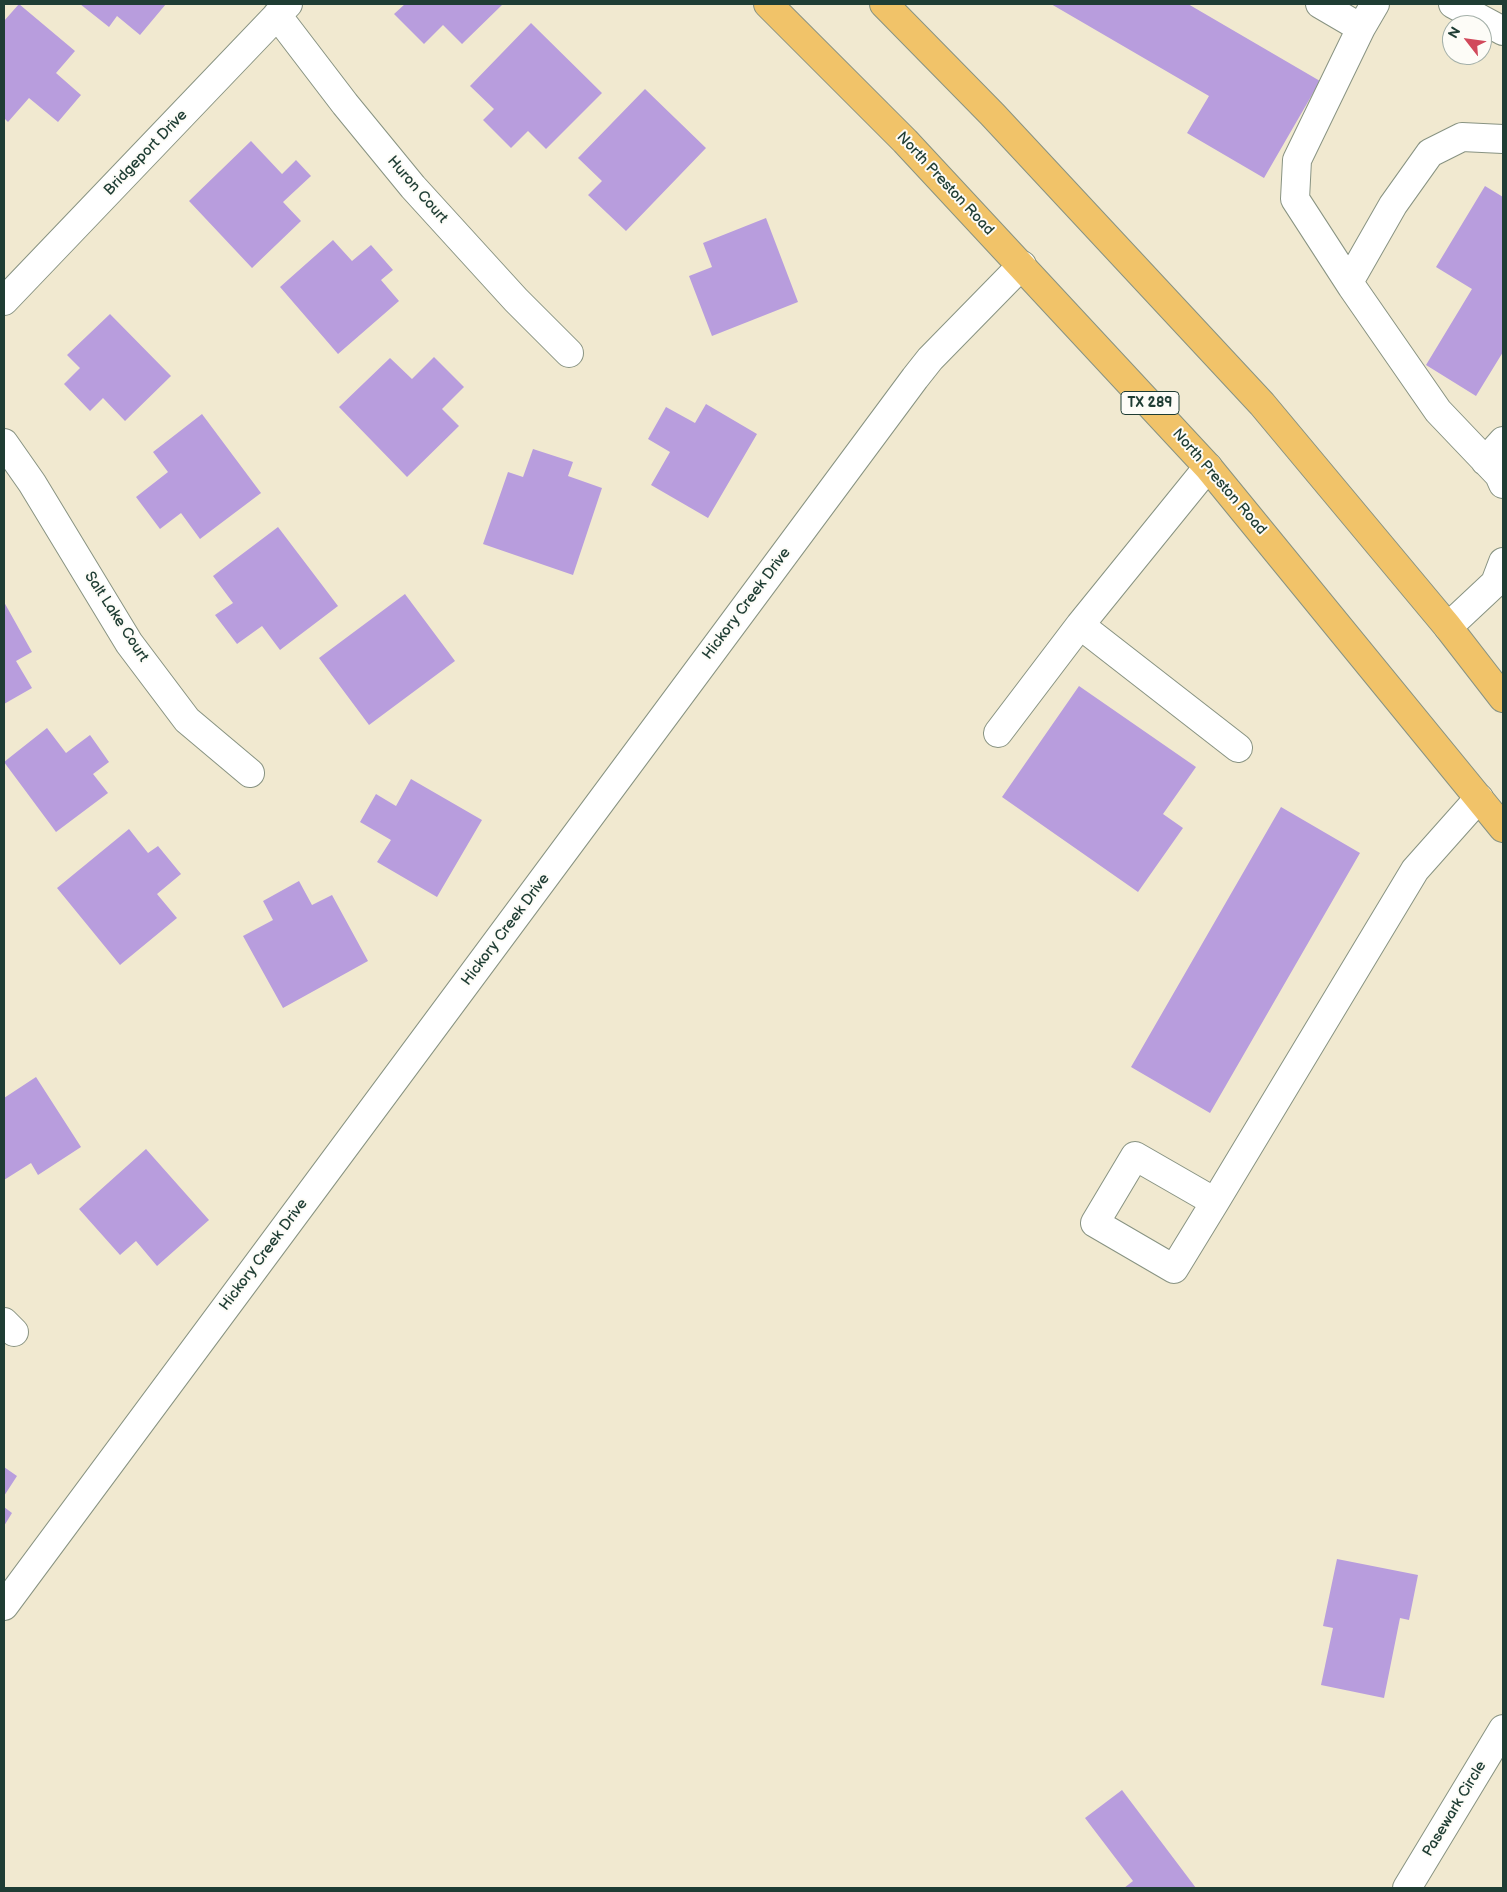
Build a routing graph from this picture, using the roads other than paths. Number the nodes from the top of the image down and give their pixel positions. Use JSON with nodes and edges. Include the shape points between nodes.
{"nodes":[{"id":1,"x":768,"y":4,"type":"edge"},
{"id":2,"x":884,"y":4,"type":"edge"},
{"id":3,"x":1320,"y":4,"type":"edge"},
{"id":4,"x":1375,"y":4,"type":"edge"},
{"id":5,"x":1452,"y":4,"type":"edge"},
{"id":6,"x":283,"y":10,"type":"edge"},
{"id":7,"x":1361,"y":28,"type":"junction"},
{"id":8,"x":1503,"y":31,"type":"edge"},
{"id":9,"x":1503,"y":139,"type":"edge"},
{"id":10,"x":1022,"y":265,"type":"junction"},
{"id":11,"x":1349,"y":282,"type":"junction"},
{"id":12,"x":4,"y":302,"type":"edge"},
{"id":13,"x":569,"y":353,"type":"dead end"},
{"id":14,"x":1503,"y":441,"type":"edge"},
{"id":15,"x":4,"y":442,"type":"edge"},
{"id":16,"x":1485,"y":461,"type":"junction"},
{"id":17,"x":1208,"y":467,"type":"junction"},
{"id":18,"x":1503,"y":484,"type":"edge"},
{"id":19,"x":1503,"y":562,"type":"edge"},
{"id":20,"x":1080,"y":625,"type":"junction"},
{"id":21,"x":1448,"y":627,"type":"junction"},
{"id":22,"x":1503,"y":698,"type":"edge"},
{"id":23,"x":998,"y":733,"type":"dead end"},
{"id":24,"x":1238,"y":748,"type":"dead end"},
{"id":25,"x":250,"y":773,"type":"dead end"},
{"id":26,"x":1479,"y":798,"type":"junction"},
{"id":27,"x":1503,"y":828,"type":"edge"},
{"id":28,"x":1215,"y":1202,"type":"dead end"},
{"id":29,"x":4,"y":1606,"type":"edge"},
{"id":30,"x":1503,"y":1729,"type":"edge"},
{"id":31,"x":1407,"y":1888,"type":"edge"}],
"edges":[{"from":1,"to":10,"type":"main road","name":"North Preston Road","number":"TX 289","via":[[905,141]]},
{"from":2,"to":21,"type":"main road","via":[[992,114],[1262,404]]},
{"from":3,"to":7,"type":"street"},
{"from":4,"to":7,"type":"street"},
{"from":5,"to":8,"type":"street"},
{"from":6,"to":12,"type":"street","name":"Bridgeport Drive"},
{"from":6,"to":13,"type":"street","name":"Huron Court","via":[[345,104],[413,187]]},
{"from":7,"to":11,"type":"street","via":[[1296,160],[1295,198]]},
{"from":9,"to":11,"type":"street","via":[[1462,137],[1430,153],[1393,205]]},
{"from":10,"to":17,"type":"main road","name":"North Preston Road","number":"TX 289"},
{"from":10,"to":29,"type":"street","name":"Hickory Creek Drive","via":[[915,378]]},
{"from":11,"to":16,"type":"street","via":[[1438,411]]},
{"from":14,"to":16,"type":"street"},
{"from":15,"to":25,"type":"street","name":"Salt Lake Court","via":[[32,482],[129,643],[187,720]]},
{"from":16,"to":18,"type":"street"},
{"from":17,"to":20,"type":"street"},
{"from":17,"to":26,"type":"main road","name":"North Preston Road","number":"TX 289"},
{"from":19,"to":21,"type":"street","via":[[1495,583]]},
{"from":20,"to":23,"type":"street"},
{"from":20,"to":24,"type":"street"},
{"from":21,"to":22,"type":"main road"},
{"from":26,"to":27,"type":"main road","name":"North Preston Road","number":"TX 289"},
{"from":26,"to":28,"type":"street","via":[[1415,870]]},
{"from":30,"to":31,"type":"street","name":"Pasewark Circle"}]}
